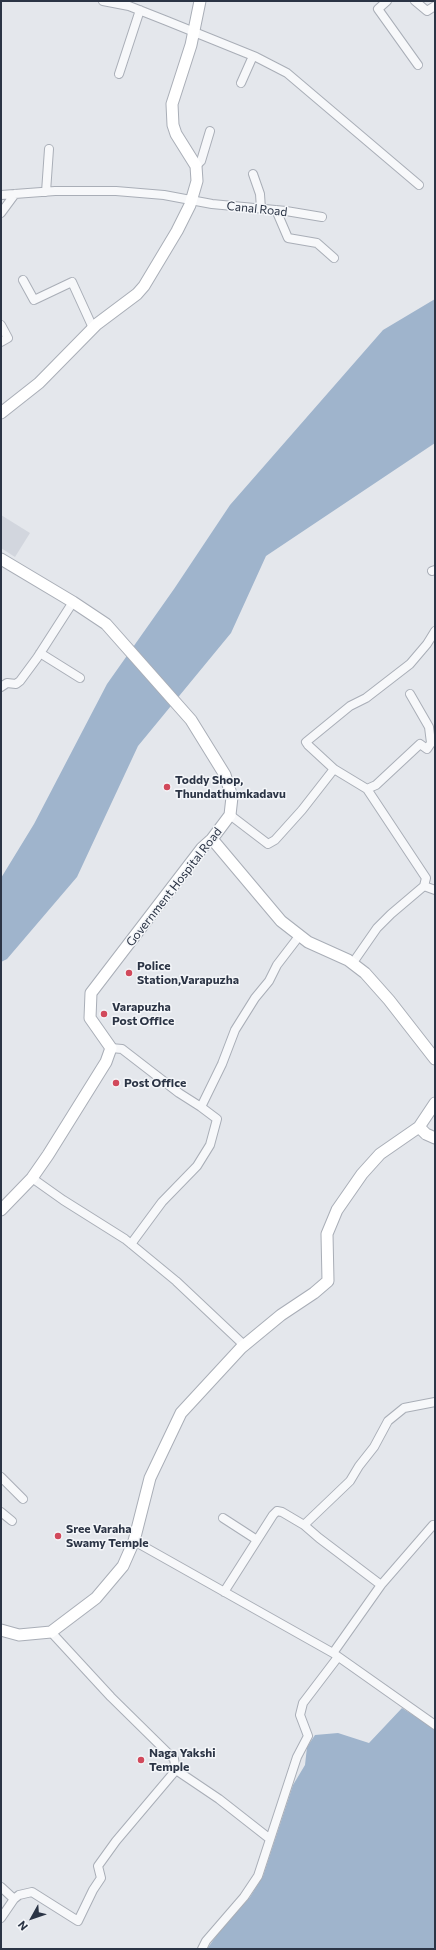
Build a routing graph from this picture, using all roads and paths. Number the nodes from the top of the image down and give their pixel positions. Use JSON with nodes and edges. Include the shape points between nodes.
{"nodes":[{"id":1,"x":103,"y":1,"type":"edge"},
{"id":2,"x":200,"y":1,"type":"edge"},
{"id":3,"x":387,"y":1,"type":"edge"},
{"id":4,"x":415,"y":1,"type":"edge"},
{"id":5,"x":435,"y":6,"type":"edge"},
{"id":6,"x":140,"y":10,"type":"junction"},
{"id":7,"x":194,"y":33,"type":"junction"},
{"id":8,"x":253,"y":56,"type":"junction"},
{"id":9,"x":418,"y":65,"type":"dead end"},
{"id":10,"x":118,"y":74,"type":"dead end"},
{"id":11,"x":242,"y":83,"type":"dead end"},
{"id":12,"x":210,"y":131,"type":"dead end"},
{"id":13,"x":49,"y":149,"type":"dead end"},
{"id":14,"x":196,"y":166,"type":"junction"},
{"id":15,"x":253,"y":174,"type":"dead end"},
{"id":16,"x":419,"y":186,"type":"dead end"},
{"id":17,"x":46,"y":192,"type":"junction"},
{"id":18,"x":14,"y":194,"type":"junction"},
{"id":19,"x":1,"y":195,"type":"edge"},
{"id":20,"x":191,"y":200,"type":"junction"},
{"id":21,"x":261,"y":209,"type":"junction"},
{"id":22,"x":276,"y":210,"type":"junction"},
{"id":23,"x":1,"y":213,"type":"edge"},
{"id":24,"x":322,"y":217,"type":"dead end"},
{"id":25,"x":334,"y":258,"type":"dead end"},
{"id":26,"x":23,"y":280,"type":"dead end"},
{"id":27,"x":1,"y":325,"type":"edge"},
{"id":28,"x":93,"y":328,"type":"junction"},
{"id":29,"x":1,"y":342,"type":"edge"},
{"id":30,"x":1,"y":414,"type":"edge"},
{"id":31,"x":1,"y":559,"type":"edge"},
{"id":32,"x":74,"y":602,"type":"junction"},
{"id":33,"x":435,"y":631,"type":"edge"},
{"id":34,"x":40,"y":653,"type":"junction"},
{"id":35,"x":80,"y":678,"type":"dead end"},
{"id":36,"x":1,"y":687,"type":"edge"},
{"id":37,"x":410,"y":694,"type":"dead end"},
{"id":38,"x":334,"y":769,"type":"junction"},
{"id":39,"x":367,"y":789,"type":"junction"},
{"id":40,"x":230,"y":815,"type":"junction"},
{"id":41,"x":212,"y":839,"type":"junction"},
{"id":42,"x":424,"y":886,"type":"junction"},
{"id":43,"x":435,"y":890,"type":"edge"},
{"id":44,"x":300,"y":935,"type":"junction"},
{"id":45,"x":352,"y":964,"type":"junction"},
{"id":46,"x":111,"y":1048,"type":"junction"},
{"id":47,"x":435,"y":1059,"type":"edge"},
{"id":48,"x":435,"y":1103,"type":"edge"},
{"id":49,"x":201,"y":1107,"type":"junction"},
{"id":50,"x":419,"y":1126,"type":"junction"},
{"id":51,"x":435,"y":1138,"type":"edge"},
{"id":52,"x":32,"y":1178,"type":"junction"},
{"id":53,"x":2,"y":1209,"type":"edge"},
{"id":54,"x":131,"y":1244,"type":"junction"},
{"id":55,"x":245,"y":1346,"type":"junction"},
{"id":56,"x":435,"y":1402,"type":"edge"},
{"id":57,"x":1,"y":1477,"type":"edge"},
{"id":58,"x":23,"y":1499,"type":"dead end"},
{"id":59,"x":1,"y":1512,"type":"edge"},
{"id":60,"x":222,"y":1518,"type":"dead end"},
{"id":61,"x":12,"y":1522,"type":"dead end"},
{"id":62,"x":304,"y":1525,"type":"junction"},
{"id":63,"x":433,"y":1525,"type":"dead end"},
{"id":64,"x":257,"y":1540,"type":"junction"},
{"id":65,"x":134,"y":1541,"type":"junction"},
{"id":66,"x":381,"y":1584,"type":"junction"},
{"id":67,"x":224,"y":1592,"type":"junction"},
{"id":68,"x":1,"y":1630,"type":"edge"},
{"id":69,"x":50,"y":1632,"type":"junction"},
{"id":70,"x":336,"y":1655,"type":"junction"},
{"id":71,"x":435,"y":1725,"type":"edge"},
{"id":72,"x":176,"y":1770,"type":"junction"},
{"id":73,"x":270,"y":1839,"type":"junction"},
{"id":74,"x":1,"y":1887,"type":"edge"},
{"id":75,"x":14,"y":1899,"type":"junction"},
{"id":76,"x":1,"y":1918,"type":"edge"},
{"id":77,"x":202,"y":1949,"type":"edge"}],
"edges":[{"from":1,"to":6,"type":"street"},
{"from":2,"to":7,"type":"street"},
{"from":3,"to":9,"type":"street","via":[[378,9]]},
{"from":4,"to":5,"type":"street","via":[[428,11]]},
{"from":6,"to":7,"type":"street"},
{"from":6,"to":10,"type":"street"},
{"from":7,"to":8,"type":"street"},
{"from":7,"to":14,"type":"street","via":[[172,104],[171,117],[176,134]]},
{"from":8,"to":11,"type":"street"},
{"from":8,"to":16,"type":"street","via":[[287,74]]},
{"from":12,"to":14,"type":"street","via":[[201,161]]},
{"from":13,"to":17,"type":"street"},
{"from":14,"to":20,"type":"street","via":[[197,180]]},
{"from":15,"to":21,"type":"street","via":[[260,194]]},
{"from":17,"to":18,"type":"street","name":"Canal Road"},
{"from":17,"to":20,"type":"street","name":"Canal Road","via":[[116,191]]},
{"from":18,"to":19,"type":"street","name":"Canal Road"},
{"from":18,"to":23,"type":"street"},
{"from":20,"to":21,"type":"street","name":"Canal Road"},
{"from":20,"to":28,"type":"street","via":[[178,231],[144,286]]},
{"from":21,"to":22,"type":"street","name":"Canal Road"},
{"from":22,"to":24,"type":"street","name":"Canal Road"},
{"from":22,"to":25,"type":"street","via":[[288,238],[317,243]]},
{"from":26,"to":28,"type":"street","via":[[34,300],[72,282]]},
{"from":27,"to":29,"type":"street","via":[[8,338]]},
{"from":28,"to":30,"type":"street","via":[[39,383]]},
{"from":31,"to":32,"type":"street","name":"Government Hospital Road"},
{"from":32,"to":34,"type":"street"},
{"from":32,"to":40,"type":"street","name":"Government Hospital Road","via":[[106,624],[191,720],[226,776],[232,797]]},
{"from":33,"to":38,"type":"street","via":[[410,664],[366,698],[350,706],[306,742]]},
{"from":34,"to":35,"type":"street"},
{"from":34,"to":36,"type":"street","via":[[20,681],[16,684],[7,683]]},
{"from":37,"to":39,"type":"street","via":[[429,727],[431,743],[427,750],[420,744],[376,785]]},
{"from":38,"to":39,"type":"street"},
{"from":38,"to":40,"type":"street","via":[[302,810],[275,840],[268,844]]},
{"from":39,"to":42,"type":"street","via":[[426,878]]},
{"from":40,"to":41,"type":"street","name":"Government Hospital Road"},
{"from":41,"to":44,"type":"street","via":[[281,921]]},
{"from":41,"to":46,"type":"street","name":"Government Hospital Road","via":[[202,848],[91,994],[90,1018]]},
{"from":42,"to":43,"type":"street"},
{"from":42,"to":45,"type":"street","via":[[377,928]]},
{"from":44,"to":45,"type":"street","via":[[308,942]]},
{"from":44,"to":49,"type":"street","via":[[277,965],[235,1030]]},
{"from":45,"to":47,"type":"street","via":[[375,983]]},
{"from":46,"to":49,"type":"street","via":[[122,1049]]},
{"from":46,"to":52,"type":"street","via":[[106,1062]]},
{"from":48,"to":50,"type":"street"},
{"from":49,"to":54,"type":"street","via":[[217,1119],[210,1145],[197,1166],[162,1202]]},
{"from":50,"to":51,"type":"street","via":[[426,1134]]},
{"from":50,"to":55,"type":"street","via":[[380,1154],[362,1174],[337,1210],[327,1234],[328,1281],[281,1315]]},
{"from":52,"to":53,"type":"street"},
{"from":52,"to":54,"type":"street"},
{"from":54,"to":55,"type":"street","via":[[176,1281]]},
{"from":55,"to":65,"type":"street","via":[[221,1368],[181,1413],[150,1478]]},
{"from":56,"to":62,"type":"street","via":[[404,1408],[388,1421],[374,1447],[350,1481]]},
{"from":57,"to":58,"type":"street"},
{"from":59,"to":61,"type":"street"},
{"from":60,"to":64,"type":"street"},
{"from":62,"to":64,"type":"street","via":[[277,1511]]},
{"from":62,"to":66,"type":"street"},
{"from":63,"to":66,"type":"street"},
{"from":64,"to":67,"type":"street"},
{"from":65,"to":67,"type":"street"},
{"from":65,"to":69,"type":"street","via":[[123,1566],[96,1598]]},
{"from":66,"to":70,"type":"street"},
{"from":67,"to":70,"type":"street"},
{"from":68,"to":69,"type":"street","via":[[19,1634]]},
{"from":69,"to":72,"type":"street","via":[[174,1759]]},
{"from":70,"to":71,"type":"street"},
{"from":70,"to":73,"type":"street","via":[[303,1703],[300,1714],[308,1736],[297,1757]]},
{"from":72,"to":73,"type":"street","via":[[219,1799]]},
{"from":72,"to":75,"type":"street","via":[[98,1866],[101,1878],[78,1921],[32,1892]]},
{"from":73,"to":77,"type":"street","via":[[258,1876]]},
{"from":74,"to":75,"type":"street"},
{"from":75,"to":76,"type":"street"}]}
